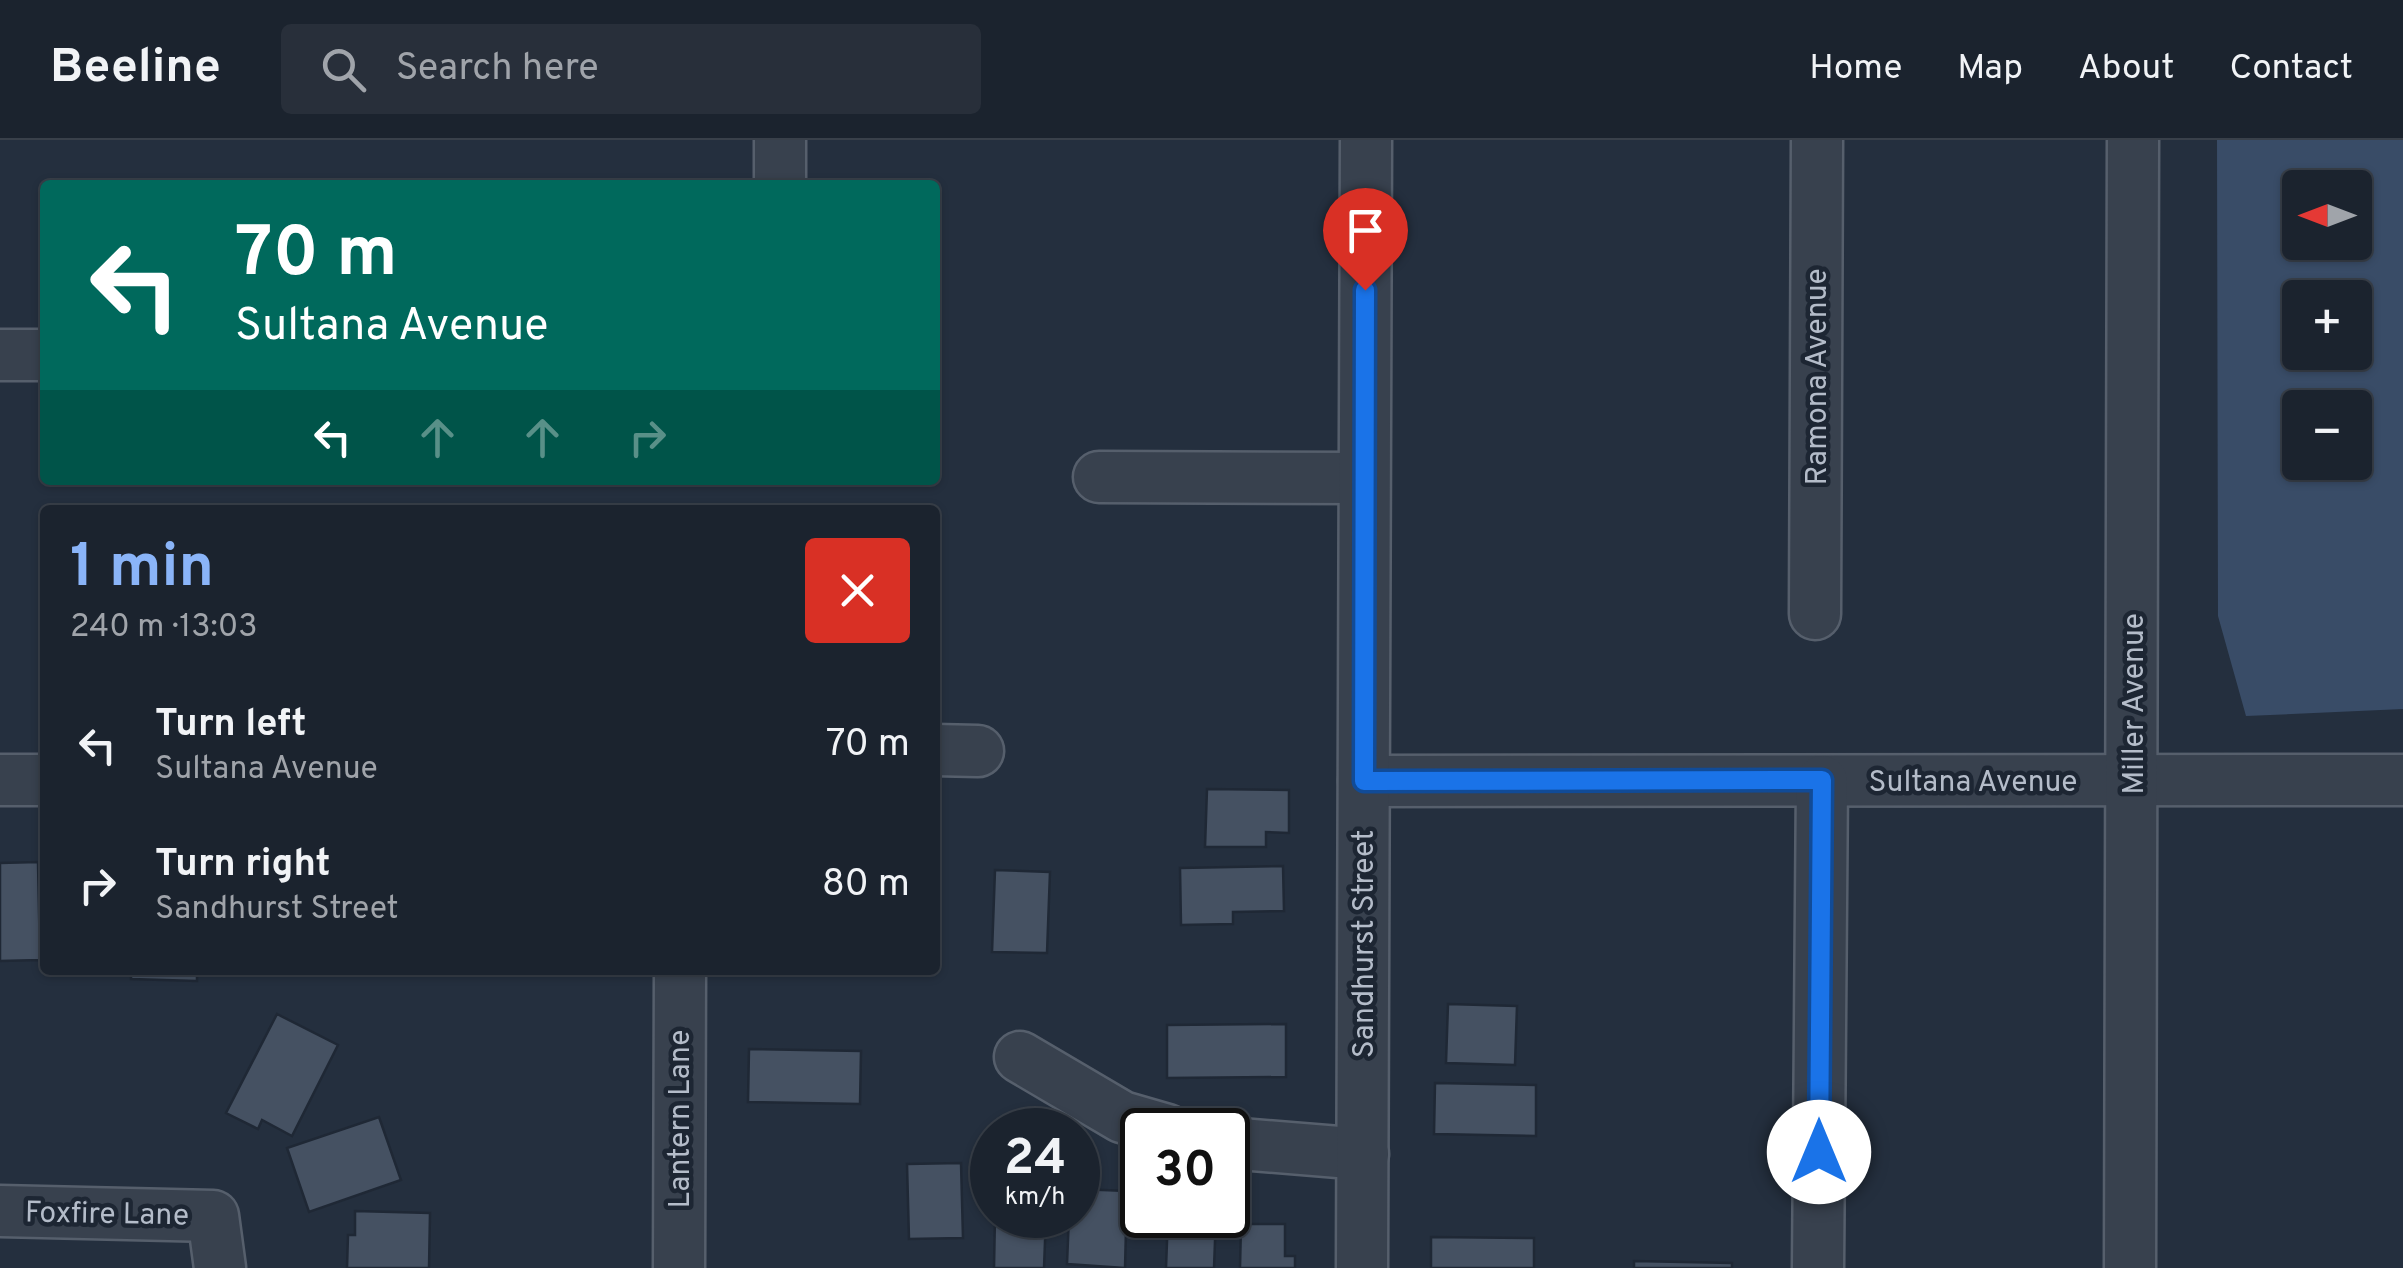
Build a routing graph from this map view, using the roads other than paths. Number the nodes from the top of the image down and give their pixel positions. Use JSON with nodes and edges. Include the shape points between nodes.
{"nodes":[{"id":1,"x":780,"y":140,"type":"edge"},
{"id":2,"x":1366,"y":140,"type":"edge"},
{"id":3,"x":1817,"y":140,"type":"edge"},
{"id":4,"x":2133,"y":140,"type":"edge"},
{"id":5,"x":780,"y":180,"type":"edge"},
{"id":6,"x":0,"y":355,"type":"edge"},
{"id":7,"x":40,"y":355,"type":"edge"},
{"id":8,"x":1099,"y":477,"type":"dead end"},
{"id":9,"x":1364,"y":478,"type":"junction"},
{"id":10,"x":1816,"y":614,"type":"dead end"},
{"id":11,"x":0,"y":780,"type":"edge"},
{"id":12,"x":40,"y":780,"type":"edge"},
{"id":13,"x":1822,"y":780,"type":"junction"},
{"id":14,"x":2133,"y":780,"type":"junction"},
{"id":15,"x":2403,"y":780,"type":"edge"},
{"id":16,"x":1364,"y":781,"type":"junction"},
{"id":17,"x":680,"y":975,"type":"edge"},
{"id":18,"x":1020,"y":1057,"type":"dead end"},
{"id":19,"x":1120,"y":1116,"type":"edge"},
{"id":20,"x":1250,"y":1146,"type":"edge"},
{"id":21,"x":1362,"y":1154,"type":"junction"},
{"id":22,"x":0,"y":1212,"type":"edge"},
{"id":23,"x":220,"y":1268,"type":"edge"},
{"id":24,"x":678,"y":1268,"type":"edge"},
{"id":25,"x":1362,"y":1268,"type":"edge"},
{"id":26,"x":1818,"y":1268,"type":"edge"},
{"id":27,"x":2130,"y":1268,"type":"edge"}],
"edges":[{"from":1,"to":5,"type":"street"},
{"from":2,"to":9,"type":"street","name":"Sandhurst Street"},
{"from":3,"to":10,"type":"street","name":"Ramona Avenue"},
{"from":4,"to":14,"type":"street","name":"Miller Avenue"},
{"from":6,"to":7,"type":"street"},
{"from":8,"to":9,"type":"street"},
{"from":9,"to":16,"type":"street","name":"Sandhurst Street"},
{"from":11,"to":12,"type":"street"},
{"from":13,"to":14,"type":"street","name":"Sultana Avenue"},
{"from":13,"to":16,"type":"street","name":"Sultana Avenue"},
{"from":13,"to":26,"type":"street"},
{"from":14,"to":15,"type":"street","name":"Sultana Avenue"},
{"from":14,"to":27,"type":"street","name":"Miller Avenue"},
{"from":16,"to":21,"type":"street","name":"Sandhurst Street"},
{"from":17,"to":24,"type":"street","name":"Lantern Lane"},
{"from":18,"to":19,"type":"street"},
{"from":20,"to":21,"type":"street"},
{"from":21,"to":25,"type":"street","name":"Sandhurst Street"},
{"from":22,"to":23,"type":"street","name":"Foxfire Lane","via":[[214,1216]]}]}
